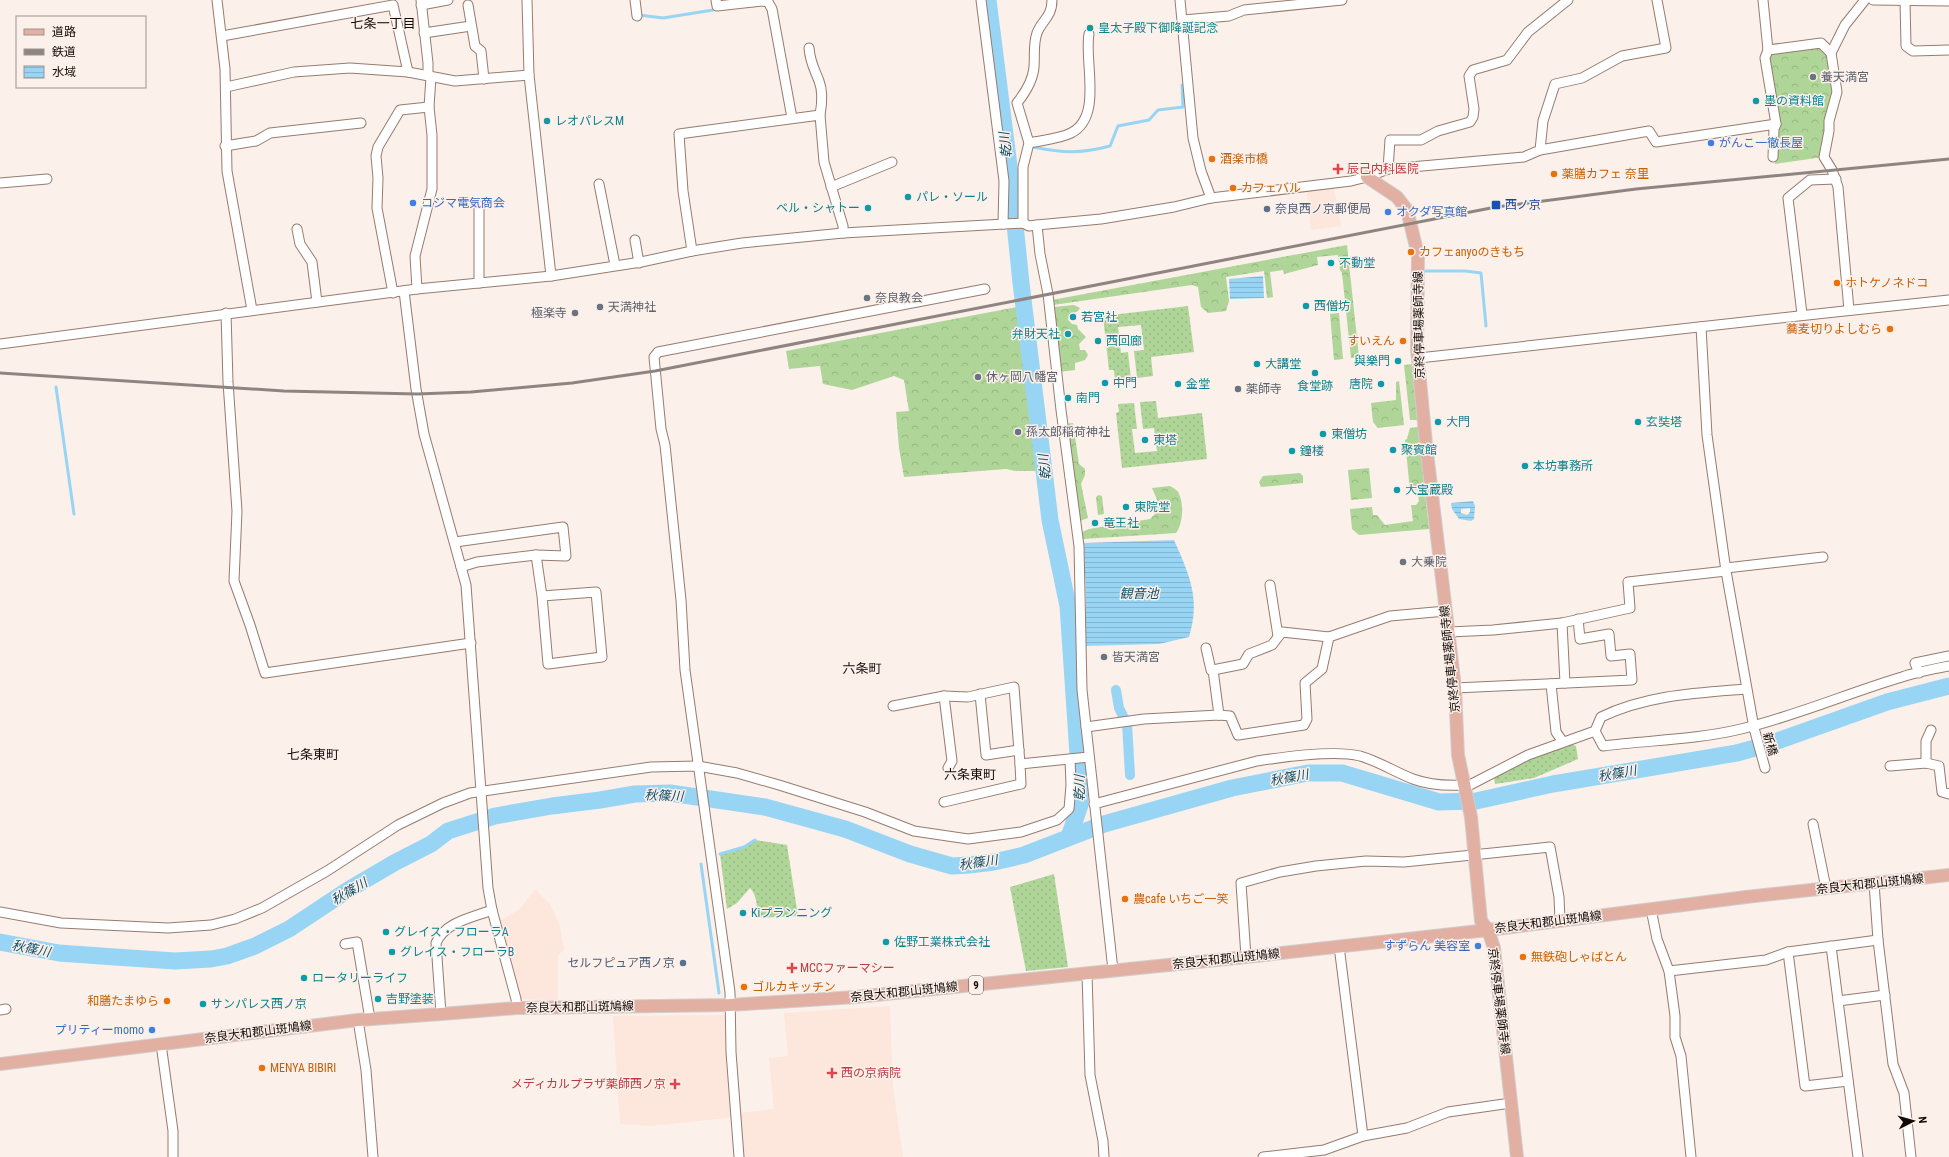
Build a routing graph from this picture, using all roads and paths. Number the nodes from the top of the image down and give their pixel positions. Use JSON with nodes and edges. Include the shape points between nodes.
{"nodes":[{"id":1,"x":218,"y":0,"type":"edge"},
{"id":2,"x":448,"y":0,"type":"edge"},
{"id":3,"x":527,"y":0,"type":"edge"},
{"id":4,"x":635,"y":0,"type":"edge"},
{"id":5,"x":716,"y":0,"type":"edge"},
{"id":6,"x":981,"y":0,"type":"edge"},
{"id":7,"x":1052,"y":0,"type":"edge"},
{"id":8,"x":1180,"y":0,"type":"edge"},
{"id":9,"x":1342,"y":0,"type":"edge"},
{"id":10,"x":1568,"y":0,"type":"edge"},
{"id":11,"x":1658,"y":0,"type":"edge"},
{"id":12,"x":1763,"y":0,"type":"edge"},
{"id":13,"x":1865,"y":0,"type":"edge"},
{"id":14,"x":1873,"y":0,"type":"edge"},
{"id":15,"x":762,"y":1,"type":"edge"},
{"id":16,"x":1904,"y":1,"type":"edge"},
{"id":17,"x":1949,"y":1,"type":"edge"},
{"id":18,"x":421,"y":2,"type":"edge"},
{"id":19,"x":468,"y":5,"type":"dead end"},
{"id":20,"x":637,"y":16,"type":"dead end"},
{"id":21,"x":1183,"y":20,"type":"junction"},
{"id":22,"x":471,"y":26,"type":"junction"},
{"id":23,"x":424,"y":33,"type":"junction"},
{"id":24,"x":1089,"y":34,"type":"dead end"},
{"id":25,"x":222,"y":36,"type":"junction"},
{"id":26,"x":809,"y":48,"type":"dead end"},
{"id":27,"x":1768,"y":50,"type":"junction"},
{"id":28,"x":1949,"y":50,"type":"edge"},
{"id":29,"x":1831,"y":53,"type":"junction"},
{"id":30,"x":408,"y":72,"type":"junction"},
{"id":31,"x":529,"y":76,"type":"junction"},
{"id":32,"x":430,"y":77,"type":"junction"},
{"id":33,"x":484,"y":78,"type":"junction"},
{"id":34,"x":226,"y":87,"type":"junction"},
{"id":35,"x":429,"y":107,"type":"junction"},
{"id":36,"x":820,"y":115,"type":"junction"},
{"id":37,"x":792,"y":118,"type":"junction"},
{"id":38,"x":362,"y":123,"type":"dead end"},
{"id":39,"x":1776,"y":124,"type":"junction"},
{"id":40,"x":1029,"y":143,"type":"junction"},
{"id":41,"x":225,"y":146,"type":"junction"},
{"id":42,"x":1540,"y":150,"type":"junction"},
{"id":43,"x":1773,"y":157,"type":"dead end"},
{"id":44,"x":892,"y":162,"type":"dead end"},
{"id":45,"x":1388,"y":169,"type":"junction"},
{"id":46,"x":1367,"y":177,"type":"junction"},
{"id":47,"x":47,"y":179,"type":"dead end"},
{"id":48,"x":1836,"y":179,"type":"junction"},
{"id":49,"x":0,"y":183,"type":"edge"},
{"id":50,"x":599,"y":184,"type":"dead end"},
{"id":51,"x":831,"y":187,"type":"junction"},
{"id":52,"x":1211,"y":198,"type":"junction"},
{"id":53,"x":479,"y":206,"type":"dead end"},
{"id":54,"x":1023,"y":223,"type":"junction"},
{"id":55,"x":1003,"y":224,"type":"junction"},
{"id":56,"x":1037,"y":225,"type":"junction"},
{"id":57,"x":296,"y":229,"type":"dead end"},
{"id":58,"x":843,"y":233,"type":"junction"},
{"id":59,"x":635,"y":240,"type":"dead end"},
{"id":60,"x":692,"y":251,"type":"junction"},
{"id":61,"x":639,"y":263,"type":"junction"},
{"id":62,"x":615,"y":266,"type":"junction"},
{"id":63,"x":551,"y":276,"type":"junction"},
{"id":64,"x":479,"y":283,"type":"junction"},
{"id":65,"x":417,"y":289,"type":"junction"},
{"id":66,"x":985,"y":289,"type":"dead end"},
{"id":67,"x":404,"y":291,"type":"junction"},
{"id":68,"x":393,"y":293,"type":"junction"},
{"id":69,"x":1949,"y":300,"type":"edge"},
{"id":70,"x":317,"y":302,"type":"junction"},
{"id":71,"x":252,"y":310,"type":"junction"},
{"id":72,"x":1849,"y":310,"type":"junction"},
{"id":73,"x":226,"y":313,"type":"junction"},
{"id":74,"x":1802,"y":314,"type":"junction"},
{"id":75,"x":1701,"y":327,"type":"junction"},
{"id":76,"x":0,"y":344,"type":"edge"},
{"id":77,"x":1419,"y":358,"type":"junction"},
{"id":78,"x":455,"y":542,"type":"junction"},
{"id":79,"x":536,"y":555,"type":"junction"},
{"id":80,"x":1823,"y":556,"type":"dead end"},
{"id":81,"x":461,"y":567,"type":"junction"},
{"id":82,"x":1726,"y":569,"type":"junction"},
{"id":83,"x":1270,"y":585,"type":"dead end"},
{"id":84,"x":542,"y":596,"type":"junction"},
{"id":85,"x":1446,"y":611,"type":"junction"},
{"id":86,"x":1578,"y":619,"type":"junction"},
{"id":87,"x":1562,"y":623,"type":"junction"},
{"id":88,"x":1449,"y":632,"type":"junction"},
{"id":89,"x":1278,"y":636,"type":"junction"},
{"id":90,"x":1329,"y":637,"type":"junction"},
{"id":91,"x":471,"y":643,"type":"junction"},
{"id":92,"x":1206,"y":648,"type":"dead end"},
{"id":93,"x":1949,"y":656,"type":"edge"},
{"id":94,"x":1949,"y":666,"type":"edge"},
{"id":95,"x":1214,"y":670,"type":"junction"},
{"id":96,"x":1919,"y":672,"type":"junction"},
{"id":97,"x":1565,"y":683,"type":"junction"},
{"id":98,"x":1551,"y":684,"type":"junction"},
{"id":99,"x":1455,"y":688,"type":"junction"},
{"id":100,"x":1746,"y":689,"type":"junction"},
{"id":101,"x":980,"y":694,"type":"junction"},
{"id":102,"x":944,"y":696,"type":"junction"},
{"id":103,"x":893,"y":706,"type":"dead end"},
{"id":104,"x":1219,"y":715,"type":"junction"},
{"id":105,"x":1086,"y":727,"type":"junction"},
{"id":106,"x":1753,"y":727,"type":"junction"},
{"id":107,"x":1931,"y":730,"type":"dead end"},
{"id":108,"x":1595,"y":731,"type":"junction"},
{"id":109,"x":1563,"y":742,"type":"junction"},
{"id":110,"x":1019,"y":750,"type":"junction"},
{"id":111,"x":1089,"y":757,"type":"junction"},
{"id":112,"x":1070,"y":759,"type":"junction"},
{"id":113,"x":1926,"y":763,"type":"junction"},
{"id":114,"x":1020,"y":764,"type":"junction"},
{"id":115,"x":1764,"y":766,"type":"dead end"},
{"id":116,"x":1890,"y":766,"type":"dead end"},
{"id":117,"x":698,"y":768,"type":"junction"},
{"id":118,"x":948,"y":768,"type":"dead end"},
{"id":119,"x":1464,"y":788,"type":"junction"},
{"id":120,"x":1949,"y":794,"type":"edge"},
{"id":121,"x":481,"y":796,"type":"junction"},
{"id":122,"x":944,"y":802,"type":"dead end"},
{"id":123,"x":1094,"y":804,"type":"junction"},
{"id":124,"x":1813,"y":824,"type":"dead end"},
{"id":125,"x":1476,"y":855,"type":"junction"},
{"id":126,"x":1949,"y":875,"type":"edge"},
{"id":127,"x":1874,"y":883,"type":"junction"},
{"id":128,"x":1826,"y":888,"type":"junction"},
{"id":129,"x":1651,"y":909,"type":"junction"},
{"id":130,"x":492,"y":910,"type":"junction"},
{"id":131,"x":0,"y":912,"type":"edge"},
{"id":132,"x":1560,"y":920,"type":"junction"},
{"id":133,"x":1488,"y":930,"type":"junction"},
{"id":134,"x":1878,"y":940,"type":"junction"},
{"id":135,"x":345,"y":944,"type":"dead end"},
{"id":136,"x":1339,"y":946,"type":"junction"},
{"id":137,"x":1831,"y":946,"type":"junction"},
{"id":138,"x":1788,"y":952,"type":"junction"},
{"id":139,"x":1246,"y":957,"type":"junction"},
{"id":140,"x":1113,"y":970,"type":"junction"},
{"id":141,"x":1669,"y":971,"type":"junction"},
{"id":142,"x":1086,"y":974,"type":"junction"},
{"id":143,"x":1885,"y":995,"type":"junction"},
{"id":144,"x":1838,"y":1001,"type":"junction"},
{"id":145,"x":730,"y":1004,"type":"junction"},
{"id":146,"x":517,"y":1008,"type":"junction"},
{"id":147,"x":441,"y":1014,"type":"junction"},
{"id":148,"x":364,"y":1020,"type":"junction"},
{"id":149,"x":161,"y":1044,"type":"junction"},
{"id":150,"x":0,"y":1064,"type":"edge"},
{"id":151,"x":1848,"y":1081,"type":"junction"},
{"id":152,"x":1511,"y":1103,"type":"junction"},
{"id":153,"x":1363,"y":1136,"type":"junction"},
{"id":154,"x":1324,"y":1154,"type":"edge"},
{"id":155,"x":174,"y":1157,"type":"edge"},
{"id":156,"x":373,"y":1157,"type":"edge"},
{"id":157,"x":739,"y":1157,"type":"edge"},
{"id":158,"x":1104,"y":1157,"type":"edge"},
{"id":159,"x":1263,"y":1157,"type":"edge"},
{"id":160,"x":1517,"y":1157,"type":"edge"},
{"id":161,"x":1691,"y":1157,"type":"edge"},
{"id":162,"x":1858,"y":1157,"type":"edge"},
{"id":163,"x":1911,"y":1157,"type":"edge"}],
"edges":[{"from":1,"to":25,"type":"street"},
{"from":2,"to":18,"type":"street"},
{"from":3,"to":31,"type":"street"},
{"from":4,"to":20,"type":"street"},
{"from":5,"to":15,"type":"street","via":[[717,6]]},
{"from":6,"to":55,"type":"street","via":[[1004,181]]},
{"from":7,"to":40,"type":"street","via":[[1050,16],[1038,31],[1034,45],[1032,78],[1017,103]]},
{"from":8,"to":21,"type":"street"},
{"from":9,"to":21,"type":"street","via":[[1244,10],[1229,16]]},
{"from":10,"to":45,"type":"street","via":[[1528,32],[1507,60],[1473,70],[1469,76],[1474,109],[1470,122],[1421,140],[1390,140]]},
{"from":11,"to":42,"type":"street","via":[[1666,48],[1622,56],[1582,78],[1555,84],[1545,115]]},
{"from":12,"to":27,"type":"street"},
{"from":13,"to":29,"type":"street","via":[[1845,25]]},
{"from":14,"to":16,"type":"street"},
{"from":15,"to":37,"type":"street","via":[[768,2],[772,9]]},
{"from":16,"to":17,"type":"street"},
{"from":16,"to":28,"type":"street","via":[[1906,46],[1913,51]]},
{"from":18,"to":23,"type":"street"},
{"from":19,"to":22,"type":"street"},
{"from":21,"to":52,"type":"street","via":[[1193,138]]},
{"from":22,"to":23,"type":"street"},
{"from":22,"to":33,"type":"street","via":[[475,46],[481,51]]},
{"from":23,"to":32,"type":"street"},
{"from":24,"to":40,"type":"street","via":[[1091,84],[1085,120],[1078,129],[1070,133]]},
{"from":25,"to":30,"type":"street","via":[[393,5]]},
{"from":25,"to":34,"type":"street"},
{"from":26,"to":36,"type":"street","via":[[810,61],[819,80],[821,92]]},
{"from":27,"to":29,"type":"street","via":[[1821,43]]},
{"from":27,"to":39,"type":"street","via":[[1765,58]]},
{"from":29,"to":48,"type":"street","via":[[1837,92],[1829,121],[1824,157]]},
{"from":30,"to":32,"type":"street"},
{"from":30,"to":34,"type":"street","via":[[350,68],[294,72]]},
{"from":31,"to":33,"type":"street"},
{"from":31,"to":63,"type":"street"},
{"from":32,"to":33,"type":"street","via":[[455,81]]},
{"from":32,"to":35,"type":"street"},
{"from":34,"to":41,"type":"street"},
{"from":35,"to":65,"type":"street","via":[[432,188],[415,256]]},
{"from":35,"to":68,"type":"street","via":[[400,110],[378,147],[376,156],[377,208]]},
{"from":36,"to":37,"type":"street"},
{"from":36,"to":51,"type":"street","via":[[824,162]]},
{"from":37,"to":60,"type":"street","via":[[679,134],[683,191]]},
{"from":38,"to":41,"type":"street","via":[[270,133],[256,141]]},
{"from":39,"to":42,"type":"street","via":[[1656,142],[1649,131]]},
{"from":39,"to":43,"type":"street"},
{"from":40,"to":54,"type":"street","via":[[1023,167]]},
{"from":41,"to":71,"type":"street","via":[[232,201]]},
{"from":42,"to":45,"type":"street","via":[[1524,157]]},
{"from":44,"to":51,"type":"street"},
{"from":45,"to":46,"type":"street"},
{"from":46,"to":52,"type":"street"},
{"from":46,"to":77,"type":"main road","name":"京終停車場薬師寺線","via":[[1397,197],[1410,219],[1418,255],[1416,330]]},
{"from":47,"to":49,"type":"street"},
{"from":48,"to":72,"type":"street","via":[[1846,258]]},
{"from":48,"to":74,"type":"street","via":[[1810,180],[1788,198]]},
{"from":50,"to":62,"type":"street"},
{"from":51,"to":58,"type":"street"},
{"from":52,"to":56,"type":"street","via":[[1101,219]]},
{"from":53,"to":64,"type":"street"},
{"from":54,"to":55,"type":"street"},
{"from":54,"to":56,"type":"street","via":[[1029,226]]},
{"from":55,"to":58,"type":"street"},
{"from":56,"to":105,"type":"street","via":[[1080,546],[1082,690]]},
{"from":57,"to":70,"type":"street","via":[[300,244],[312,262]]},
{"from":58,"to":60,"type":"street","via":[[742,243]]},
{"from":59,"to":61,"type":"street"},
{"from":60,"to":61,"type":"street"},
{"from":61,"to":62,"type":"street"},
{"from":62,"to":63,"type":"street"},
{"from":63,"to":64,"type":"street"},
{"from":64,"to":65,"type":"street"},
{"from":65,"to":67,"type":"street"},
{"from":66,"to":117,"type":"street","via":[[658,352],[654,357],[680,592],[685,670]]},
{"from":67,"to":68,"type":"street"},
{"from":67,"to":78,"type":"street","via":[[424,434]]},
{"from":68,"to":70,"type":"street"},
{"from":69,"to":72,"type":"street"},
{"from":70,"to":71,"type":"street"},
{"from":71,"to":73,"type":"street"},
{"from":72,"to":74,"type":"street"},
{"from":73,"to":76,"type":"street"},
{"from":73,"to":91,"type":"street","via":[[237,511],[234,581],[265,673]]},
{"from":74,"to":75,"type":"street"},
{"from":75,"to":77,"type":"street"},
{"from":75,"to":82,"type":"street","name":"新橋","via":[[1707,435]]},
{"from":77,"to":85,"type":"main road","name":"京終停車場薬師寺線","via":[[1432,511]]},
{"from":78,"to":79,"type":"street","via":[[563,527],[566,556]]},
{"from":78,"to":81,"type":"street"},
{"from":79,"to":81,"type":"street","via":[[476,562]]},
{"from":79,"to":84,"type":"street"},
{"from":80,"to":82,"type":"street"},
{"from":81,"to":91,"type":"street","via":[[466,585]]},
{"from":82,"to":86,"type":"street","via":[[1628,582],[1630,608]]},
{"from":82,"to":100,"type":"street","name":"新橋"},
{"from":83,"to":89,"type":"street"},
{"from":84,"to":84,"type":"street","via":[[548,664],[602,657],[596,592]]},
{"from":85,"to":88,"type":"main road","name":"京終停車場薬師寺線"},
{"from":85,"to":90,"type":"street","via":[[1390,616]]},
{"from":86,"to":87,"type":"street"},
{"from":86,"to":97,"type":"street","via":[[1580,639],[1609,634],[1611,656],[1630,654],[1632,680]]},
{"from":87,"to":88,"type":"street"},
{"from":87,"to":97,"type":"street"},
{"from":88,"to":99,"type":"main road","name":"京終停車場薬師寺線"},
{"from":89,"to":90,"type":"street","via":[[1282,632]]},
{"from":89,"to":95,"type":"street","via":[[1272,645],[1249,654],[1242,664]]},
{"from":90,"to":104,"type":"street","via":[[1322,669],[1305,684],[1308,719],[1304,725],[1238,735],[1230,716]]},
{"from":91,"to":121,"type":"street"},
{"from":92,"to":95,"type":"street","via":[[1209,667]]},
{"from":93,"to":96,"type":"street","via":[[1916,663]]},
{"from":94,"to":96,"type":"street"},
{"from":95,"to":104,"type":"street"},
{"from":96,"to":106,"type":"street"},
{"from":97,"to":98,"type":"street"},
{"from":98,"to":99,"type":"street"},
{"from":98,"to":109,"type":"street","via":[[1556,732]]},
{"from":99,"to":119,"type":"main road","name":"京終停車場薬師寺線","via":[[1458,755]]},
{"from":100,"to":106,"type":"street","name":"新橋"},
{"from":100,"to":108,"type":"street","via":[[1680,694],[1617,709],[1601,717]]},
{"from":101,"to":102,"type":"street","via":[[968,697]]},
{"from":101,"to":110,"type":"street","via":[[986,755]]},
{"from":101,"to":110,"type":"street","via":[[1014,687]]},
{"from":102,"to":103,"type":"street"},
{"from":102,"to":118,"type":"street","via":[[952,761]]},
{"from":104,"to":105,"type":"street","via":[[1144,719]]},
{"from":105,"to":111,"type":"street"},
{"from":106,"to":108,"type":"street","via":[[1676,740],[1603,746]]},
{"from":106,"to":115,"type":"street","name":"新橋"},
{"from":107,"to":113,"type":"street","via":[[1926,741]]},
{"from":108,"to":109,"type":"street"},
{"from":109,"to":119,"type":"street","via":[[1528,755]]},
{"from":110,"to":114,"type":"street"},
{"from":111,"to":112,"type":"street"},
{"from":111,"to":123,"type":"street"},
{"from":112,"to":114,"type":"street"},
{"from":112,"to":117,"type":"street","via":[[1069,809],[1057,820],[1021,832],[968,839],[914,831],[865,812],[779,785],[737,773]]},
{"from":113,"to":116,"type":"street"},
{"from":113,"to":120,"type":"street","via":[[1939,766],[1942,792]]},
{"from":114,"to":122,"type":"street","via":[[1021,784]]},
{"from":117,"to":121,"type":"street","via":[[651,767]]},
{"from":117,"to":145,"type":"street","via":[[707,816]]},
{"from":119,"to":123,"type":"street","via":[[1464,785],[1437,785],[1413,779],[1368,759],[1347,754],[1257,761]]},
{"from":119,"to":125,"type":"main road","name":"京終停車場薬師寺線"},
{"from":121,"to":130,"type":"street","via":[[483,845]]},
{"from":121,"to":131,"type":"street","via":[[470,793],[398,825],[327,871],[262,908],[211,925],[168,928],[61,923]]},
{"from":123,"to":140,"type":"street"},
{"from":124,"to":128,"type":"street"},
{"from":125,"to":132,"type":"street","via":[[1550,847],[1559,897]]},
{"from":125,"to":133,"type":"main road","name":"京終停車場薬師寺線","via":[[1481,921]]},
{"from":125,"to":139,"type":"street","via":[[1404,862],[1366,861],[1316,866],[1280,872],[1241,884]]},
{"from":126,"to":127,"type":"main road","name":"奈良大和郡山斑鳩線","number":"9"},
{"from":127,"to":128,"type":"main road","name":"奈良大和郡山斑鳩線","number":"9"},
{"from":127,"to":134,"type":"street"},
{"from":128,"to":129,"type":"main road","name":"奈良大和郡山斑鳩線","number":"9"},
{"from":129,"to":132,"type":"main road","name":"奈良大和郡山斑鳩線","number":"9"},
{"from":129,"to":141,"type":"street","via":[[1657,939]]},
{"from":130,"to":146,"type":"street"},
{"from":130,"to":147,"type":"street","via":[[448,926],[440,933],[436,943]]},
{"from":132,"to":133,"type":"main road","name":"奈良大和郡山斑鳩線","number":"9"},
{"from":133,"to":136,"type":"main road","name":"奈良大和郡山斑鳩線","number":"9"},
{"from":133,"to":152,"type":"main road","name":"京終停車場薬師寺線","via":[[1494,948]]},
{"from":134,"to":137,"type":"street"},
{"from":134,"to":143,"type":"street"},
{"from":135,"to":148,"type":"street","via":[[361,940]]},
{"from":136,"to":139,"type":"main road","name":"奈良大和郡山斑鳩線","number":"9"},
{"from":136,"to":153,"type":"street"},
{"from":137,"to":138,"type":"street"},
{"from":137,"to":144,"type":"street"},
{"from":138,"to":141,"type":"street","via":[[1766,960]]},
{"from":138,"to":151,"type":"street","via":[[1805,1086]]},
{"from":139,"to":140,"type":"main road","name":"奈良大和郡山斑鳩線","number":"9"},
{"from":140,"to":142,"type":"main road","name":"奈良大和郡山斑鳩線","number":"9"},
{"from":141,"to":161,"type":"street"},
{"from":142,"to":145,"type":"main road","name":"奈良大和郡山斑鳩線","number":"9","via":[[856,997]]},
{"from":142,"to":158,"type":"street","via":[[1090,1075]]},
{"from":143,"to":144,"type":"street"},
{"from":143,"to":163,"type":"street","via":[[1893,1064],[1904,1093]]},
{"from":144,"to":151,"type":"street"},
{"from":145,"to":146,"type":"main road","name":"奈良大和郡山斑鳩線","number":"9"},
{"from":145,"to":157,"type":"street"},
{"from":146,"to":147,"type":"main road","name":"奈良大和郡山斑鳩線","number":"9"},
{"from":147,"to":148,"type":"main road","name":"奈良大和郡山斑鳩線","number":"9"},
{"from":148,"to":149,"type":"main road","name":"奈良大和郡山斑鳩線","number":"9"},
{"from":148,"to":156,"type":"street"},
{"from":149,"to":150,"type":"main road","name":"奈良大和郡山斑鳩線","number":"9"},
{"from":149,"to":155,"type":"street"},
{"from":151,"to":162,"type":"street"},
{"from":152,"to":153,"type":"street","via":[[1448,1112],[1407,1128]]},
{"from":152,"to":160,"type":"main road","name":"京終停車場薬師寺線"},
{"from":153,"to":154,"type":"street"},
{"from":154,"to":159,"type":"street"}]}
